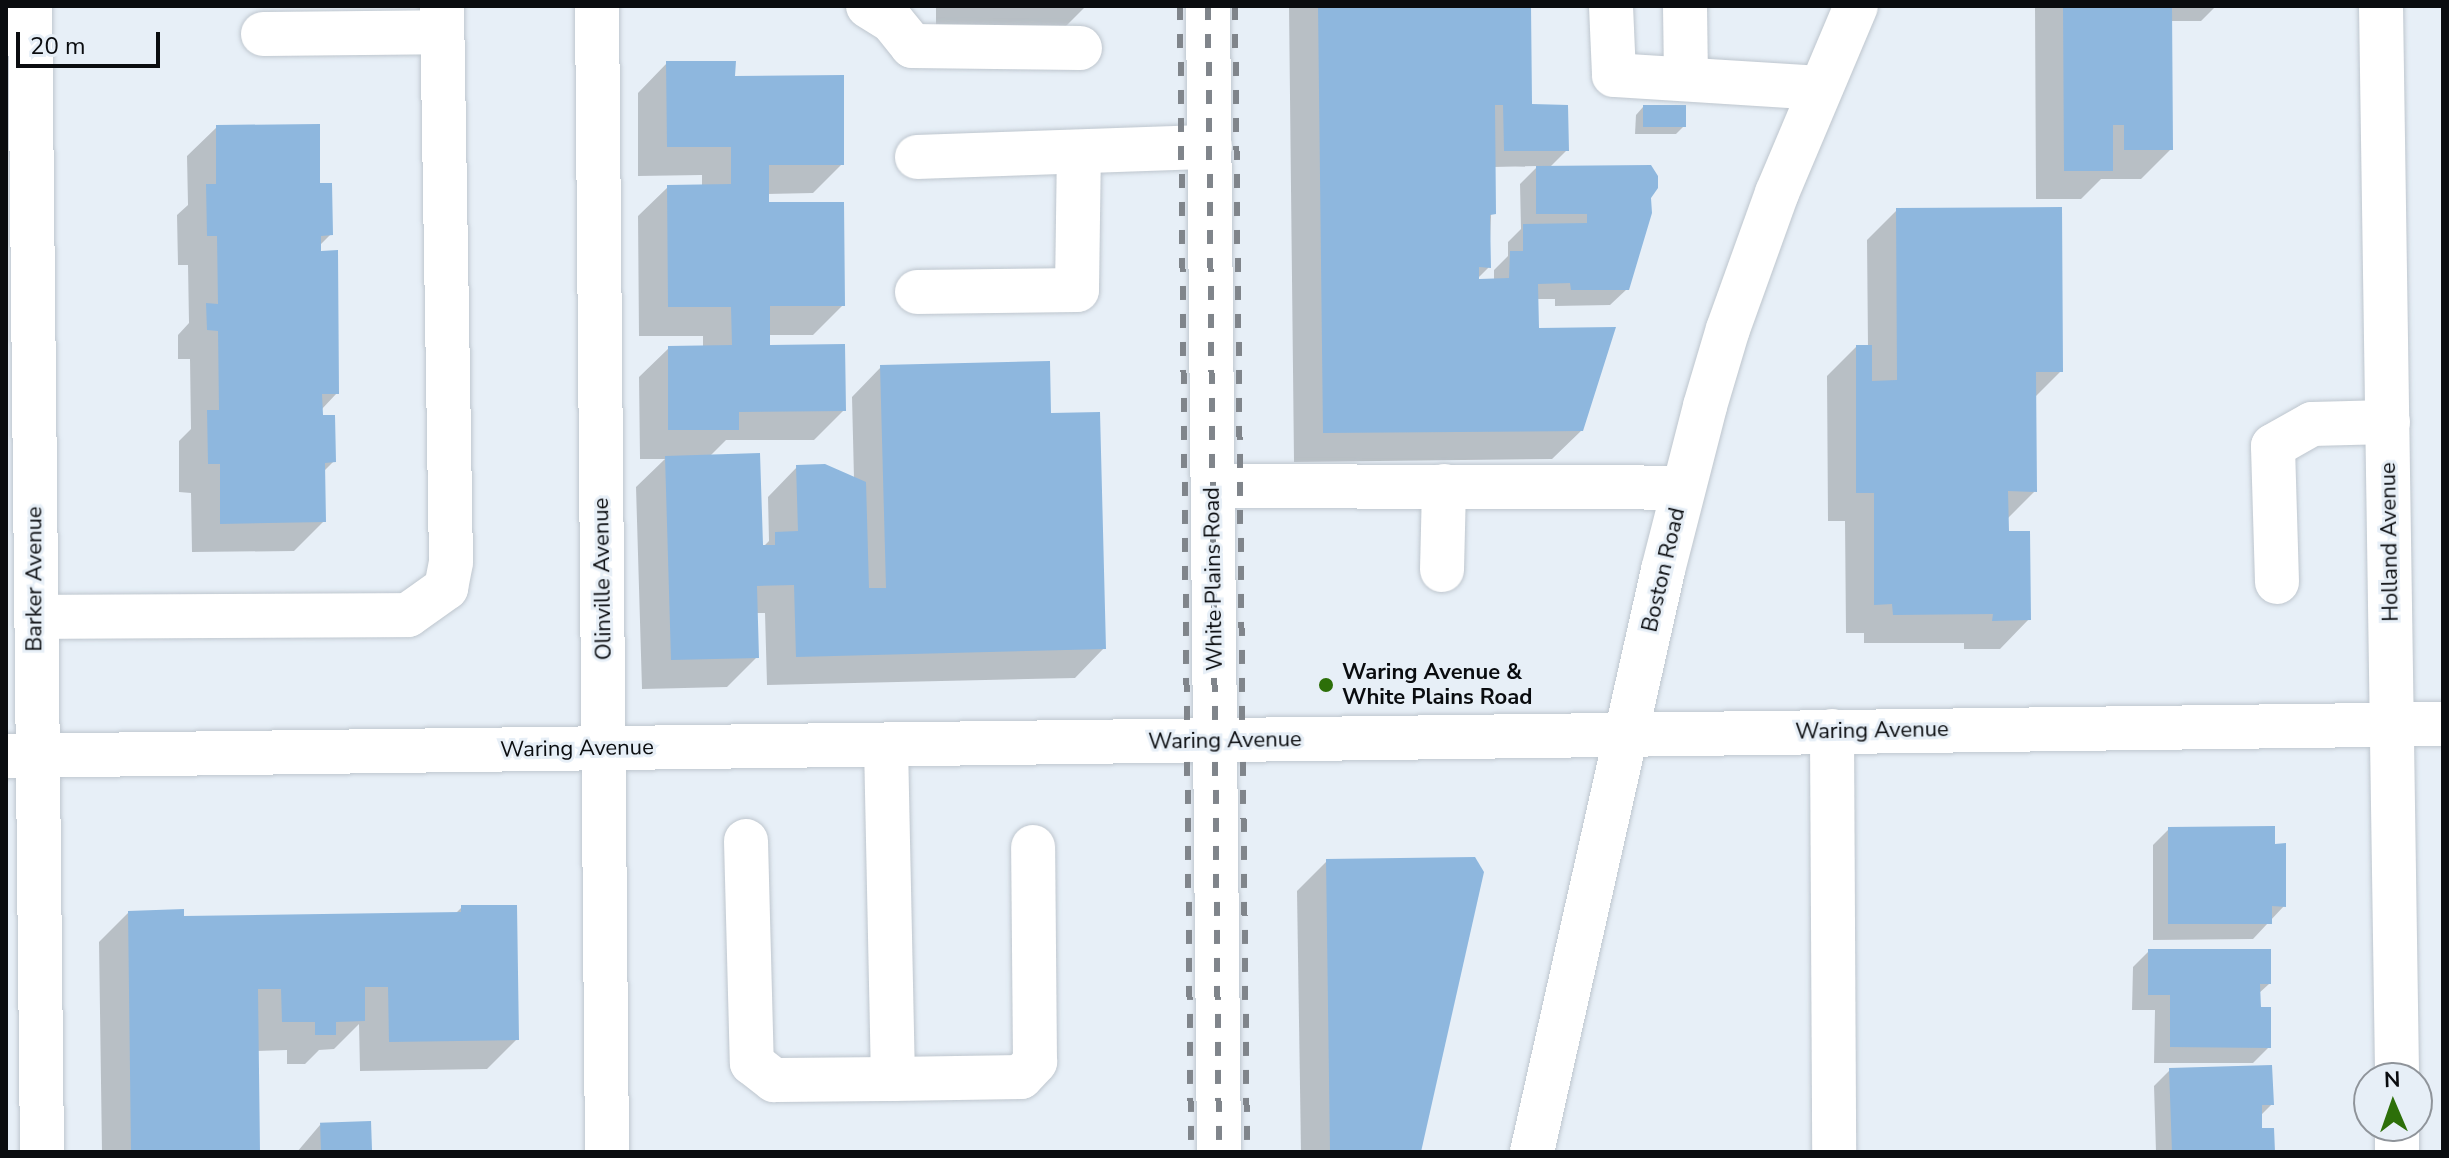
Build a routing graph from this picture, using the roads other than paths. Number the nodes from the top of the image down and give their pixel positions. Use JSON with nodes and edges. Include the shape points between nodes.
{"nodes":[{"id":1,"x":30,"y":6,"type":"edge"},
{"id":2,"x":597,"y":6,"type":"edge"},
{"id":3,"x":868,"y":6,"type":"edge"},
{"id":4,"x":1208,"y":6,"type":"edge"},
{"id":5,"x":1611,"y":6,"type":"edge"},
{"id":6,"x":1685,"y":6,"type":"edge"},
{"id":7,"x":1856,"y":6,"type":"edge"},
{"id":8,"x":2381,"y":6,"type":"edge"},
{"id":9,"x":442,"y":19,"type":"edge"},
{"id":10,"x":263,"y":34,"type":"dead end"},
{"id":11,"x":1080,"y":48,"type":"dead end"},
{"id":12,"x":1686,"y":77,"type":"junction"},
{"id":13,"x":1819,"y":88,"type":"junction"},
{"id":14,"x":1210,"y":147,"type":"junction"},
{"id":15,"x":1079,"y":152,"type":"junction"},
{"id":16,"x":917,"y":157,"type":"dead end"},
{"id":17,"x":917,"y":292,"type":"dead end"},
{"id":18,"x":2388,"y":422,"type":"junction"},
{"id":19,"x":1213,"y":486,"type":"junction"},
{"id":20,"x":1444,"y":486,"type":"junction"},
{"id":21,"x":1683,"y":488,"type":"junction"},
{"id":22,"x":1442,"y":570,"type":"dead end"},
{"id":23,"x":2277,"y":582,"type":"dead end"},
{"id":24,"x":36,"y":617,"type":"junction"},
{"id":25,"x":2392,"y":724,"type":"junction"},
{"id":26,"x":2443,"y":724,"type":"edge"},
{"id":27,"x":1832,"y":731,"type":"junction"},
{"id":28,"x":1625,"y":734,"type":"junction"},
{"id":29,"x":1215,"y":742,"type":"junction"},
{"id":30,"x":886,"y":745,"type":"junction"},
{"id":31,"x":605,"y":749,"type":"junction"},
{"id":32,"x":22,"y":756,"type":"edge"},
{"id":33,"x":746,"y":841,"type":"dead end"},
{"id":34,"x":1033,"y":847,"type":"dead end"},
{"id":35,"x":2397,"y":1062,"type":"edge"},
{"id":36,"x":893,"y":1079,"type":"junction"},
{"id":37,"x":42,"y":1152,"type":"edge"},
{"id":38,"x":607,"y":1152,"type":"edge"},
{"id":39,"x":1219,"y":1152,"type":"edge"},
{"id":40,"x":1532,"y":1152,"type":"edge"},
{"id":41,"x":1834,"y":1152,"type":"edge"}],
"edges":[{"from":1,"to":24,"type":"street","name":"Barker Avenue"},
{"from":2,"to":31,"type":"street","name":"Olinville Avenue"},
{"from":3,"to":11,"type":"street","via":[[892,21],[912,46]]},
{"from":4,"to":14,"type":"street","name":"White Plains Road"},
{"from":5,"to":12,"type":"street","via":[[1614,75]]},
{"from":6,"to":12,"type":"street"},
{"from":7,"to":13,"type":"street","name":"Boston Road"},
{"from":8,"to":18,"type":"street","name":"Holland Avenue"},
{"from":9,"to":10,"type":"street"},
{"from":9,"to":24,"type":"street","via":[[451,562],[446,588],[408,615]]},
{"from":12,"to":13,"type":"street"},
{"from":13,"to":21,"type":"street","name":"Boston Road","via":[[1728,329]]},
{"from":14,"to":15,"type":"street"},
{"from":14,"to":19,"type":"street","name":"White Plains Road"},
{"from":15,"to":16,"type":"street"},
{"from":15,"to":17,"type":"street","via":[[1077,290]]},
{"from":18,"to":23,"type":"street","via":[[2312,424],[2273,446]]},
{"from":18,"to":25,"type":"street","name":"Holland Avenue"},
{"from":19,"to":20,"type":"street"},
{"from":19,"to":29,"type":"street","name":"White Plains Road"},
{"from":20,"to":21,"type":"street"},
{"from":20,"to":22,"type":"street"},
{"from":21,"to":28,"type":"street","name":"Boston Road"},
{"from":24,"to":32,"type":"street","name":"Barker Avenue"},
{"from":25,"to":26,"type":"street","name":"Waring Avenue"},
{"from":25,"to":27,"type":"street","name":"Waring Avenue"},
{"from":25,"to":35,"type":"street","name":"Holland Avenue"},
{"from":27,"to":28,"type":"street","name":"Waring Avenue"},
{"from":27,"to":41,"type":"street"},
{"from":28,"to":29,"type":"street","name":"Waring Avenue"},
{"from":28,"to":40,"type":"street","name":"Boston Road"},
{"from":29,"to":30,"type":"street","name":"Waring Avenue"},
{"from":29,"to":39,"type":"street","name":"White Plains Road"},
{"from":30,"to":31,"type":"street","name":"Waring Avenue"},
{"from":30,"to":36,"type":"street"},
{"from":31,"to":32,"type":"street","name":"Waring Avenue"},
{"from":31,"to":38,"type":"street","name":"Olinville Avenue"},
{"from":32,"to":37,"type":"street","name":"Barker Avenue"},
{"from":33,"to":36,"type":"street","via":[[752,1063],[774,1080]]},
{"from":34,"to":36,"type":"street","via":[[1035,1062],[1021,1077]]}]}
